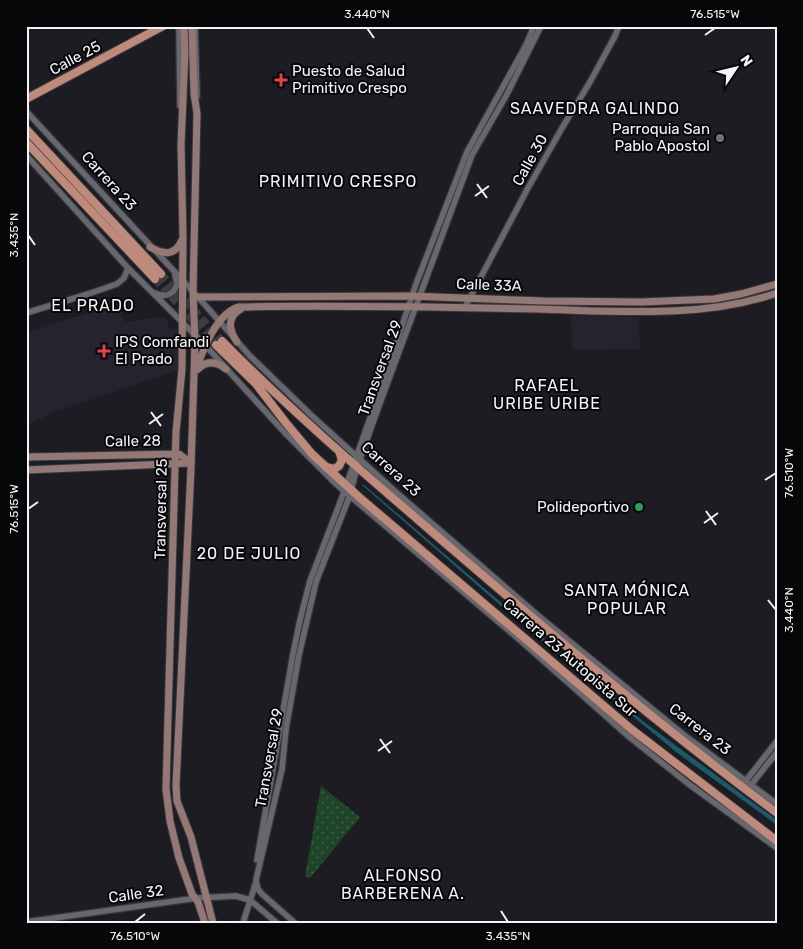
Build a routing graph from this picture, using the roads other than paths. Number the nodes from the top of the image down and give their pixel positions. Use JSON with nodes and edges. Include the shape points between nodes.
{"nodes":[{"id":1,"x":163,"y":26,"type":"edge"},
{"id":2,"x":178,"y":26,"type":"edge"},
{"id":3,"x":184,"y":26,"type":"edge"},
{"id":4,"x":194,"y":26,"type":"edge"},
{"id":5,"x":534,"y":26,"type":"edge"},
{"id":6,"x":542,"y":26,"type":"edge"},
{"id":7,"x":619,"y":26,"type":"edge"},
{"id":8,"x":537,"y":36,"type":"junction"},
{"id":9,"x":530,"y":37,"type":"junction"},
{"id":10,"x":27,"y":100,"type":"edge"},
{"id":11,"x":26,"y":111,"type":"edge"},
{"id":12,"x":197,"y":113,"type":"junction"},
{"id":13,"x":181,"y":114,"type":"junction"},
{"id":14,"x":26,"y":116,"type":"edge"},
{"id":15,"x":26,"y":129,"type":"edge"},
{"id":16,"x":26,"y":142,"type":"edge"},
{"id":17,"x":57,"y":144,"type":"junction"},
{"id":18,"x":26,"y":155,"type":"edge"},
{"id":19,"x":85,"y":200,"type":"junction"},
{"id":20,"x":183,"y":237,"type":"junction"},
{"id":21,"x":150,"y":247,"type":"junction"},
{"id":22,"x":128,"y":268,"type":"junction"},
{"id":23,"x":170,"y":268,"type":"junction"},
{"id":24,"x":158,"y":277,"type":"tunnel mouth"},
{"id":25,"x":181,"y":280,"type":"junction"},
{"id":26,"x":777,"y":284,"type":"edge"},
{"id":27,"x":149,"y":289,"type":"junction"},
{"id":28,"x":777,"y":293,"type":"edge"},
{"id":29,"x":195,"y":295,"type":"junction"},
{"id":30,"x":416,"y":297,"type":"junction"},
{"id":31,"x":470,"y":298,"type":"junction"},
{"id":32,"x":667,"y":301,"type":"junction"},
{"id":33,"x":412,"y":306,"type":"junction"},
{"id":34,"x":248,"y":307,"type":"junction"},
{"id":35,"x":465,"y":308,"type":"junction"},
{"id":36,"x":668,"y":310,"type":"junction"},
{"id":37,"x":26,"y":313,"type":"edge"},
{"id":38,"x":182,"y":322,"type":"junction"},
{"id":39,"x":220,"y":322,"type":"junction"},
{"id":40,"x":195,"y":335,"type":"junction"},
{"id":41,"x":237,"y":342,"type":"junction"},
{"id":42,"x":205,"y":344,"type":"junction"},
{"id":43,"x":226,"y":369,"type":"junction"},
{"id":44,"x":196,"y":373,"type":"junction"},
{"id":45,"x":194,"y":382,"type":"junction"},
{"id":46,"x":339,"y":450,"type":"junction"},
{"id":47,"x":175,"y":454,"type":"junction"},
{"id":48,"x":26,"y":457,"type":"edge"},
{"id":49,"x":356,"y":461,"type":"junction"},
{"id":50,"x":191,"y":463,"type":"junction"},
{"id":51,"x":175,"y":464,"type":"junction"},
{"id":52,"x":324,"y":466,"type":"junction"},
{"id":53,"x":26,"y":470,"type":"edge"},
{"id":54,"x":348,"y":490,"type":"junction"},
{"id":55,"x":777,"y":741,"type":"edge"},
{"id":56,"x":777,"y":752,"type":"edge"},
{"id":57,"x":746,"y":784,"type":"junction"},
{"id":58,"x":777,"y":804,"type":"edge"},
{"id":59,"x":777,"y":813,"type":"edge"},
{"id":60,"x":777,"y":840,"type":"edge"},
{"id":61,"x":777,"y":848,"type":"edge"},
{"id":62,"x":256,"y":880,"type":"junction"},
{"id":63,"x":208,"y":897,"type":"junction"},
{"id":64,"x":194,"y":898,"type":"junction"},
{"id":65,"x":250,"y":900,"type":"junction"},
{"id":66,"x":26,"y":922,"type":"edge"},
{"id":67,"x":205,"y":923,"type":"edge"},
{"id":68,"x":213,"y":923,"type":"edge"},
{"id":69,"x":243,"y":923,"type":"edge"},
{"id":70,"x":277,"y":923,"type":"edge"},
{"id":71,"x":295,"y":923,"type":"edge"}],
"edges":[{"from":1,"to":10,"type":"main road","name":"Calle 25"},
{"from":2,"to":13,"type":"street"},
{"from":3,"to":13,"type":"main road","name":"Transversal 25"},
{"from":4,"to":12,"type":"street"},
{"from":4,"to":12,"type":"main road","name":"Transversal 25"},
{"from":5,"to":9,"type":"street","name":"Transversal 29"},
{"from":6,"to":8,"type":"street","name":"Transversal 29"},
{"from":7,"to":31,"type":"street","name":"Calle 30"},
{"from":8,"to":9,"type":"street"},
{"from":8,"to":30,"type":"street","name":"Transversal 29","via":[[472,155]]},
{"from":9,"to":30,"type":"street","name":"Transversal 29","via":[[467,152]]},
{"from":11,"to":17,"type":"street","name":"Carrera 23"},
{"from":12,"to":29,"type":"main road","name":"Transversal 25"},
{"from":13,"to":20,"type":"main road","name":"Transversal 25"},
{"from":14,"to":17,"type":"street"},
{"from":15,"to":19,"type":"main road","name":"Carrera 23"},
{"from":16,"to":19,"type":"main road","name":"Carrera 23"},
{"from":17,"to":21,"type":"street","name":"Carrera 23"},
{"from":18,"to":22,"type":"street","name":"Carrera 23"},
{"from":19,"to":24,"type":"main road","name":"Carrera 23"},
{"from":20,"to":21,"type":"main road","via":[[171,253]]},
{"from":20,"to":25,"type":"main road","name":"Transversal 25"},
{"from":21,"to":23,"type":"street","name":"Carrera 23"},
{"from":22,"to":27,"type":"street","name":"Carrera 23"},
{"from":22,"to":37,"type":"street","via":[[117,284]]},
{"from":23,"to":25,"type":"street","name":"Carrera 23"},
{"from":23,"to":27,"type":"street","via":[[177,280],[174,291],[162,296]]},
{"from":25,"to":29,"type":"street","name":"Carrera 23"},
{"from":25,"to":38,"type":"main road","name":"Transversal 25"},
{"from":26,"to":32,"type":"main road","name":"Calle 33A","via":[[714,299]]},
{"from":27,"to":38,"type":"street","name":"Carrera 23"},
{"from":28,"to":36,"type":"main road","name":"Calle 33A","via":[[718,308]]},
{"from":29,"to":30,"type":"main road","name":"Calle 33A"},
{"from":29,"to":39,"type":"street","name":"Carrera 23"},
{"from":29,"to":40,"type":"main road","name":"Transversal 25"},
{"from":30,"to":31,"type":"main road","name":"Calle 33A"},
{"from":30,"to":33,"type":"street","name":"Transversal 29"},
{"from":31,"to":32,"type":"main road","name":"Calle 33A"},
{"from":31,"to":35,"type":"street","name":"Calle 30"},
{"from":32,"to":36,"type":"main road"},
{"from":33,"to":34,"type":"main road","name":"Calle 33A"},
{"from":33,"to":35,"type":"main road","name":"Calle 33A"},
{"from":33,"to":49,"type":"street","name":"Transversal 29"},
{"from":34,"to":39,"type":"main road","name":"Calle 33A","via":[[233,309]]},
{"from":34,"to":41,"type":"main road","via":[[236,311],[231,319],[230,330]]},
{"from":35,"to":36,"type":"main road","name":"Calle 33A"},
{"from":38,"to":40,"type":"street","name":"Carrera 23"},
{"from":38,"to":47,"type":"main road","name":"Transversal 25"},
{"from":39,"to":41,"type":"street","name":"Carrera 23"},
{"from":39,"to":42,"type":"main road","name":"Transversal 25"},
{"from":40,"to":42,"type":"street","name":"Carrera 23"},
{"from":40,"to":45,"type":"main road","name":"Transversal 25"},
{"from":41,"to":49,"type":"street","name":"Carrera 23"},
{"from":42,"to":43,"type":"street","name":"Carrera 23"},
{"from":42,"to":44,"type":"main road","name":"Transversal 25"},
{"from":43,"to":44,"type":"main road","via":[[207,363]]},
{"from":43,"to":54,"type":"street","name":"Carrera 23","via":[[285,432]]},
{"from":44,"to":45,"type":"main road","name":"Transversal 25"},
{"from":45,"to":50,"type":"main road","name":"Transversal 25"},
{"from":46,"to":49,"type":"main road","name":"Carrera 23"},
{"from":46,"to":52,"type":"main road","via":[[342,460],[339,466],[332,469]]},
{"from":46,"to":52,"type":"main road","name":"Carrera 23","via":[[219,343]]},
{"from":47,"to":48,"type":"main road","name":"Calle 28"},
{"from":47,"to":50,"type":"main road","name":"Calle 28"},
{"from":47,"to":51,"type":"main road","name":"Transversal 25"},
{"from":49,"to":54,"type":"street","name":"Transversal 29"},
{"from":49,"to":57,"type":"main road","name":"Carrera 23 Autopista Sur","via":[[534,620]]},
{"from":50,"to":51,"type":"main road","name":"Calle 28"},
{"from":50,"to":63,"type":"main road","name":"Transversal 25","via":[[176,786],[177,801]]},
{"from":51,"to":53,"type":"main road","name":"Calle 28"},
{"from":51,"to":64,"type":"main road","name":"Transversal 25","via":[[166,788],[179,858]]},
{"from":52,"to":54,"type":"main road","name":"Carrera 23"},
{"from":54,"to":60,"type":"main road","name":"Carrera 23 Autopista Sur","via":[[631,729]]},
{"from":54,"to":61,"type":"street","name":"Carrera 23","via":[[627,735]]},
{"from":54,"to":62,"type":"street","name":"Transversal 29","via":[[306,620],[282,769]]},
{"from":55,"to":57,"type":"street"},
{"from":56,"to":57,"type":"street"},
{"from":57,"to":58,"type":"street"},
{"from":57,"to":59,"type":"main road","name":"Carrera 23 Autopista Sur"},
{"from":62,"to":65,"type":"street","name":"Transversal 29"},
{"from":62,"to":71,"type":"street","via":[[262,894]]},
{"from":63,"to":64,"type":"street","name":"Calle 32"},
{"from":63,"to":65,"type":"street","name":"Calle 32","via":[[236,896]]},
{"from":63,"to":68,"type":"main road","name":"Transversal 25"},
{"from":64,"to":66,"type":"street","name":"Calle 32"},
{"from":64,"to":67,"type":"main road","name":"Transversal 25"},
{"from":65,"to":69,"type":"street","name":"Transversal 29"},
{"from":65,"to":70,"type":"street"}]}
